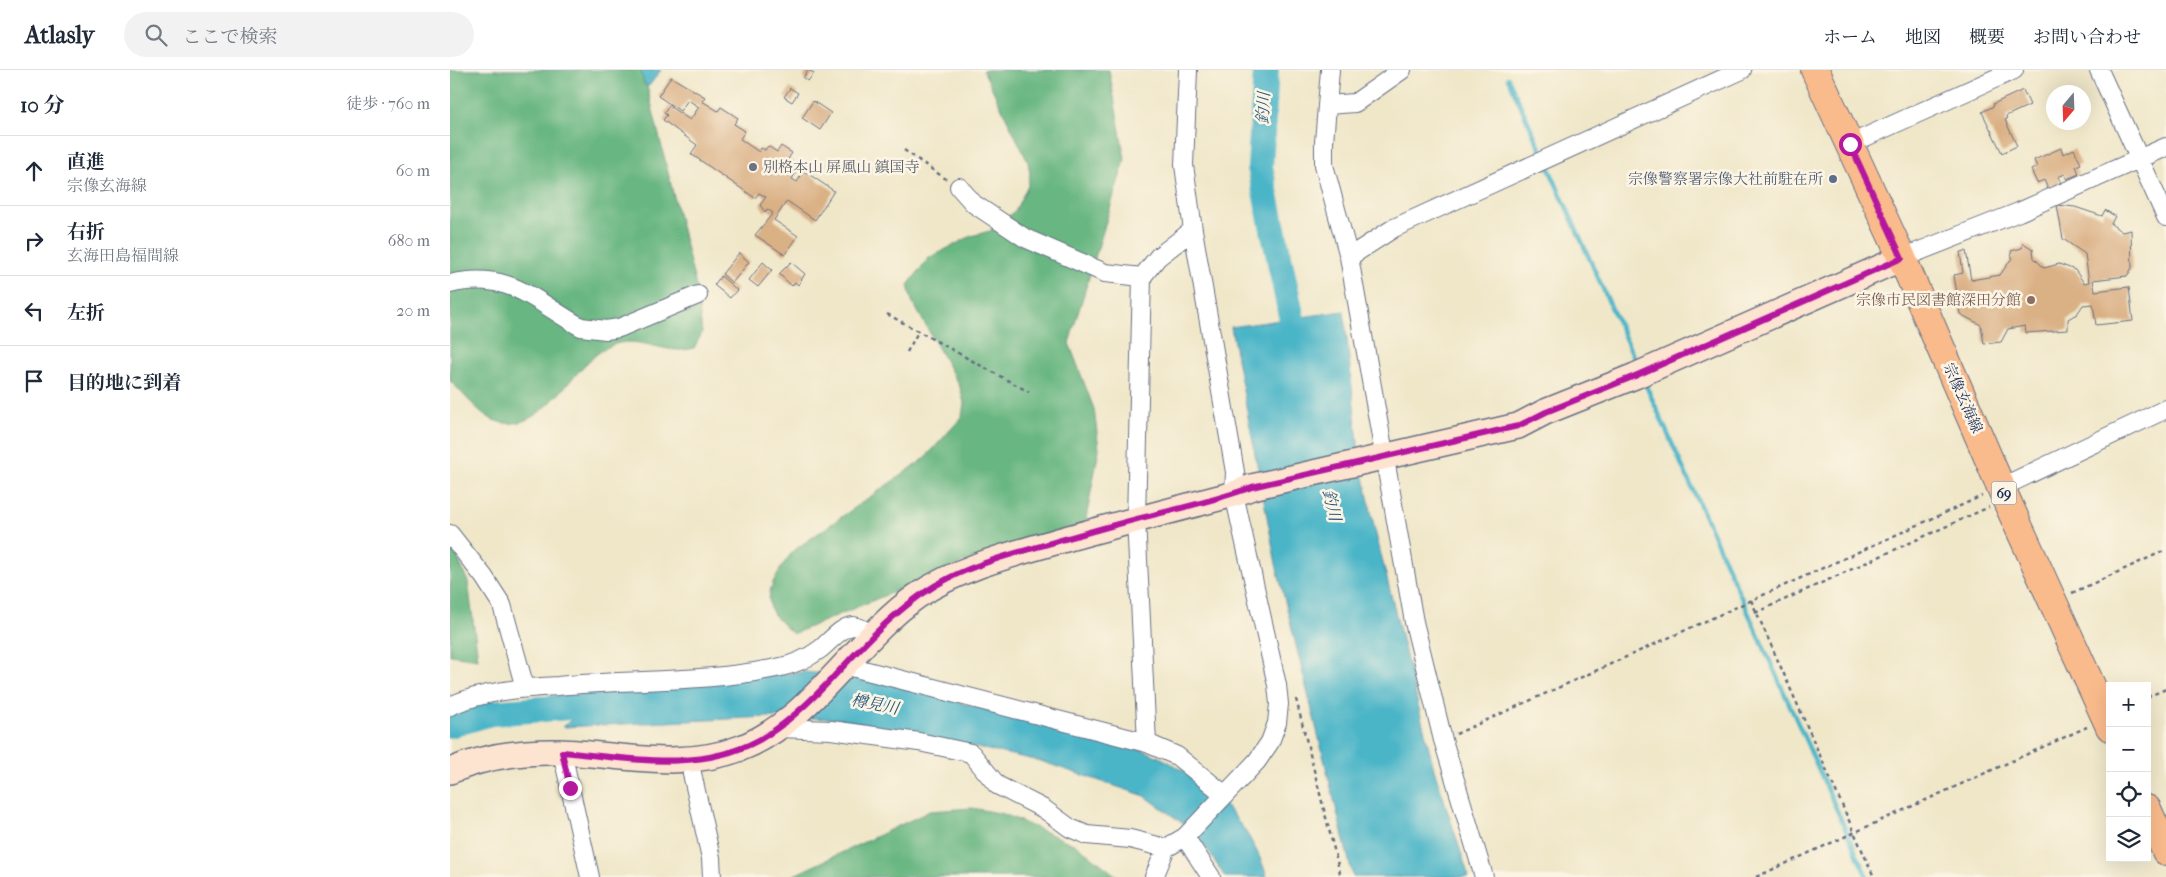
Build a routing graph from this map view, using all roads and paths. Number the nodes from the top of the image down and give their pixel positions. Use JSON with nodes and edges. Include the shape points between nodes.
{"nodes":[{"id":1,"x":1188,"y":70,"type":"edge"},
{"id":2,"x":1330,"y":70,"type":"edge"},
{"id":3,"x":1402,"y":70,"type":"edge"},
{"id":4,"x":1742,"y":70,"type":"edge"},
{"id":5,"x":1815,"y":70,"type":"edge"},
{"id":6,"x":2014,"y":70,"type":"edge"},
{"id":7,"x":2099,"y":70,"type":"edge"},
{"id":8,"x":1327,"y":105,"type":"junction"},
{"id":9,"x":1850,"y":144,"type":"junction"},
{"id":10,"x":2166,"y":147,"type":"edge"},
{"id":11,"x":904,"y":150,"type":"dead end"},
{"id":12,"x":2139,"y":159,"type":"junction"},
{"id":13,"x":959,"y":187,"type":"joint"},
{"id":14,"x":2166,"y":217,"type":"edge"},
{"id":15,"x":1193,"y":230,"type":"junction"},
{"id":16,"x":1349,"y":257,"type":"junction"},
{"id":17,"x":1902,"y":258,"type":"junction"},
{"id":18,"x":1142,"y":277,"type":"junction"},
{"id":19,"x":450,"y":284,"type":"edge"},
{"id":20,"x":698,"y":295,"type":"dead end"},
{"id":21,"x":887,"y":314,"type":"dead end"},
{"id":22,"x":918,"y":332,"type":"junction"},
{"id":23,"x":907,"y":352,"type":"dead end"},
{"id":24,"x":1029,"y":392,"type":"dead end"},
{"id":25,"x":2165,"y":412,"type":"edge"},
{"id":26,"x":1377,"y":457,"type":"junction"},
{"id":27,"x":2004,"y":493,"type":"junction"},
{"id":28,"x":1234,"y":494,"type":"junction"},
{"id":29,"x":1136,"y":519,"type":"junction"},
{"id":30,"x":450,"y":534,"type":"edge"},
{"id":31,"x":2166,"y":550,"type":"edge"},
{"id":32,"x":1751,"y":600,"type":"junction"},
{"id":33,"x":2053,"y":602,"type":"junction"},
{"id":34,"x":1756,"y":613,"type":"junction"},
{"id":35,"x":874,"y":635,"type":"junction"},
{"id":36,"x":841,"y":669,"type":"junction"},
{"id":37,"x":525,"y":688,"type":"junction"},
{"id":38,"x":2166,"y":689,"type":"edge"},
{"id":39,"x":2151,"y":695,"type":"edge"},
{"id":40,"x":450,"y":706,"type":"edge"},
{"id":41,"x":2106,"y":719,"type":"edge"},
{"id":42,"x":783,"y":724,"type":"junction"},
{"id":43,"x":2106,"y":724,"type":"edge"},
{"id":44,"x":1443,"y":740,"type":"junction"},
{"id":45,"x":1147,"y":743,"type":"junction"},
{"id":46,"x":562,"y":752,"type":"junction"},
{"id":47,"x":689,"y":760,"type":"junction"},
{"id":48,"x":450,"y":771,"type":"edge"},
{"id":49,"x":1221,"y":799,"type":"junction"},
{"id":50,"x":2150,"y":817,"type":"edge"},
{"id":51,"x":1854,"y":833,"type":"junction"},
{"id":52,"x":1185,"y":837,"type":"junction"},
{"id":53,"x":1166,"y":848,"type":"junction"},
{"id":54,"x":2166,"y":851,"type":"edge"},
{"id":55,"x":590,"y":877,"type":"edge"},
{"id":56,"x":712,"y":877,"type":"edge"},
{"id":57,"x":1154,"y":877,"type":"edge"},
{"id":58,"x":1211,"y":877,"type":"edge"},
{"id":59,"x":1484,"y":877,"type":"edge"},
{"id":60,"x":1756,"y":877,"type":"edge"},
{"id":61,"x":1874,"y":877,"type":"edge"}],
"edges":[{"from":1,"to":15,"type":"street","via":[[1184,165]]},
{"from":2,"to":8,"type":"street"},
{"from":3,"to":8,"type":"street","via":[[1355,104]]},
{"from":4,"to":16,"type":"street","via":[[1394,228]]},
{"from":5,"to":9,"type":"main road","name":"宗像玄海線","number":"69"},
{"from":6,"to":9,"type":"street"},
{"from":7,"to":12,"type":"street"},
{"from":8,"to":16,"type":"street","via":[[1324,165]]},
{"from":9,"to":17,"type":"main road","name":"宗像玄海線","number":"69"},
{"from":10,"to":12,"type":"street"},
{"from":11,"to":13,"type":"path"},
{"from":12,"to":14,"type":"street"},
{"from":12,"to":17,"type":"street","via":[[2019,212]]},
{"from":13,"to":18,"type":"street","via":[[974,204],[1025,238],[1105,273]]},
{"from":15,"to":18,"type":"street","via":[[1158,257]]},
{"from":15,"to":28,"type":"street","via":[[1235,472]]},
{"from":16,"to":26,"type":"street"},
{"from":17,"to":26,"type":"main road","via":[[1518,426]]},
{"from":17,"to":27,"type":"main road","name":"宗像玄海線","number":"69"},
{"from":18,"to":29,"type":"street"},
{"from":19,"to":20,"type":"street","via":[[472,279],[509,285],[581,327],[592,330],[620,328]]},
{"from":21,"to":22,"type":"path"},
{"from":22,"to":23,"type":"path"},
{"from":22,"to":24,"type":"path"},
{"from":25,"to":27,"type":"street","via":[[2132,423]]},
{"from":26,"to":28,"type":"main road"},
{"from":26,"to":44,"type":"street"},
{"from":27,"to":32,"type":"path"},
{"from":27,"to":33,"type":"main road","name":"宗像玄海線","number":"69"},
{"from":27,"to":34,"type":"path"},
{"from":28,"to":29,"type":"main road"},
{"from":28,"to":49,"type":"street","via":[[1279,704],[1270,742],[1257,761]]},
{"from":29,"to":35,"type":"main road","via":[[1021,551],[949,578],[918,596]]},
{"from":29,"to":45,"type":"street"},
{"from":30,"to":37,"type":"street","via":[[502,605]]},
{"from":31,"to":33,"type":"path"},
{"from":32,"to":34,"type":"path"},
{"from":32,"to":44,"type":"path"},
{"from":33,"to":41,"type":"main road","name":"宗像玄海線","number":"69"},
{"from":34,"to":51,"type":"path"},
{"from":35,"to":36,"type":"main road"},
{"from":35,"to":37,"type":"street","via":[[855,626],[846,628],[797,663],[700,680],[619,681]]},
{"from":36,"to":42,"type":"main road"},
{"from":36,"to":45,"type":"street"},
{"from":37,"to":40,"type":"street","via":[[492,693]]},
{"from":38,"to":39,"type":"path"},
{"from":42,"to":47,"type":"main road","via":[[740,748]]},
{"from":42,"to":53,"type":"street","via":[[919,742],[971,753],[997,785],[1070,828],[1087,835],[1130,839]]},
{"from":43,"to":51,"type":"path"},
{"from":44,"to":59,"type":"street"},
{"from":45,"to":49,"type":"street","via":[[1177,756]]},
{"from":46,"to":47,"type":"main road","via":[[662,761]]},
{"from":46,"to":48,"type":"main road","via":[[497,756]]},
{"from":46,"to":55,"type":"street"},
{"from":47,"to":56,"type":"street","via":[[711,858]]},
{"from":49,"to":52,"type":"street"},
{"from":50,"to":54,"type":"main road"},
{"from":51,"to":60,"type":"path"},
{"from":51,"to":61,"type":"path"},
{"from":52,"to":53,"type":"street"},
{"from":52,"to":58,"type":"street"},
{"from":53,"to":57,"type":"street"}]}
